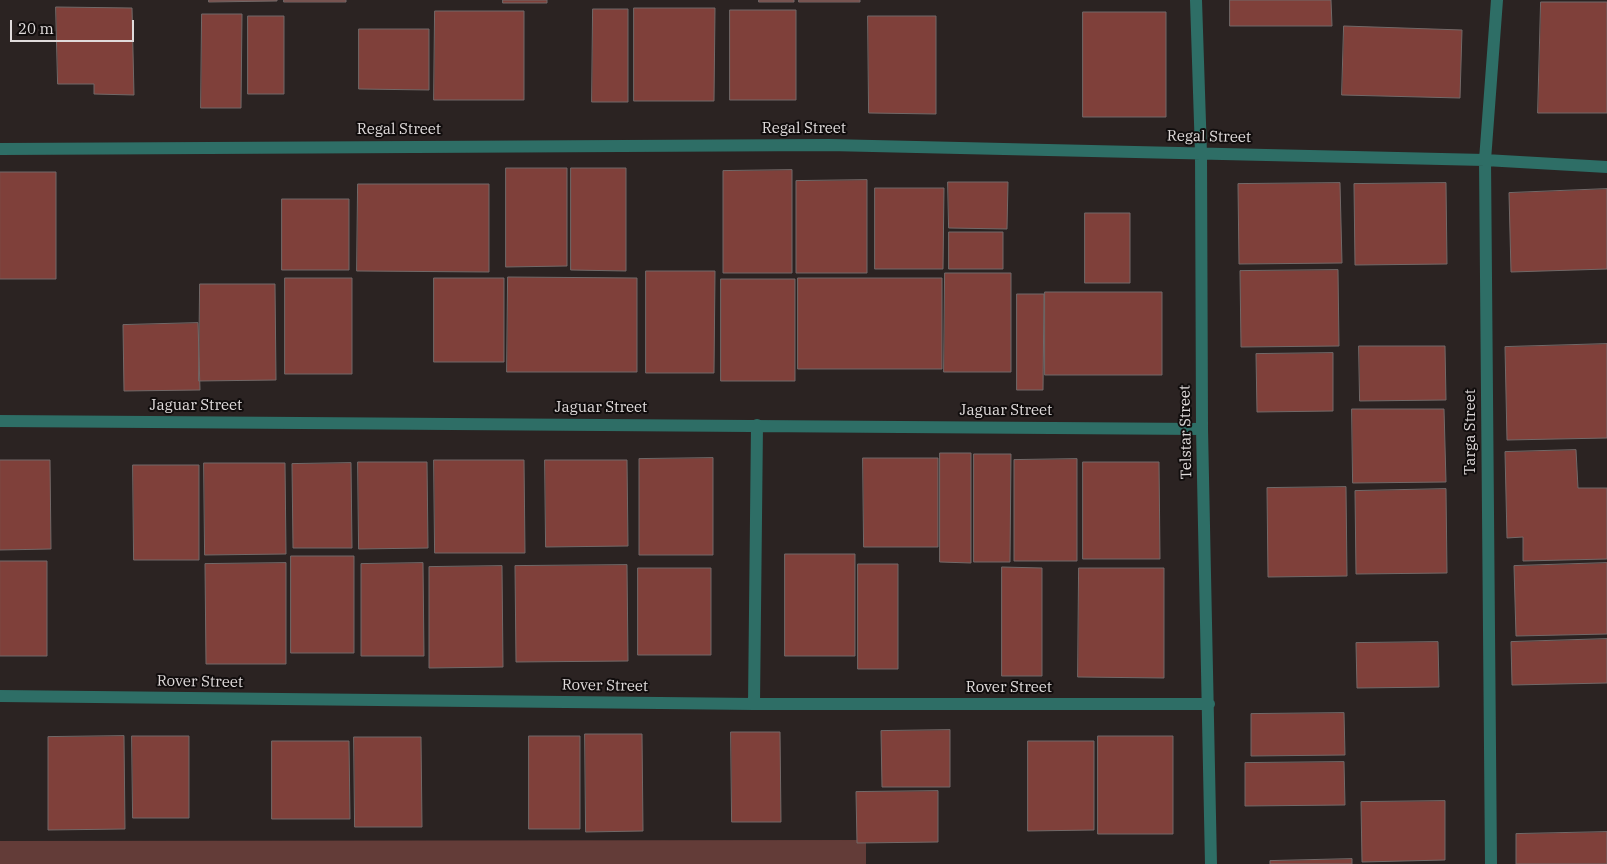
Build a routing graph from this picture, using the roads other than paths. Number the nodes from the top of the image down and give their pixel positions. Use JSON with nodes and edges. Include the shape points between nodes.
{"nodes":[{"id":1,"x":1196,"y":0,"type":"edge"},
{"id":2,"x":1497,"y":0,"type":"edge"},
{"id":3,"x":0,"y":148,"type":"edge"},
{"id":4,"x":1201,"y":153,"type":"junction"},
{"id":5,"x":1485,"y":160,"type":"junction"},
{"id":6,"x":1607,"y":167,"type":"edge"},
{"id":7,"x":0,"y":421,"type":"edge"},
{"id":8,"x":757,"y":425,"type":"junction"},
{"id":9,"x":1202,"y":428,"type":"junction"},
{"id":10,"x":0,"y":696,"type":"edge"},
{"id":11,"x":754,"y":704,"type":"junction"},
{"id":12,"x":1209,"y":704,"type":"junction"},
{"id":13,"x":1211,"y":864,"type":"edge"},
{"id":14,"x":1491,"y":864,"type":"edge"}],
"edges":[{"from":1,"to":4,"type":"street","name":"Telstar Street"},
{"from":2,"to":5,"type":"street","name":"Targa Street"},
{"from":3,"to":4,"type":"street","name":"Regal Street","via":[[829,145]]},
{"from":4,"to":5,"type":"street","name":"Regal Street"},
{"from":4,"to":9,"type":"street","name":"Telstar Street"},
{"from":5,"to":6,"type":"street","name":"Regal Street"},
{"from":5,"to":14,"type":"street","name":"Targa Street"},
{"from":7,"to":8,"type":"street","name":"Jaguar Street"},
{"from":8,"to":9,"type":"street","name":"Jaguar Street"},
{"from":8,"to":11,"type":"street"},
{"from":9,"to":12,"type":"street","name":"Telstar Street"},
{"from":10,"to":11,"type":"street","name":"Rover Street"},
{"from":11,"to":12,"type":"street","name":"Rover Street"},
{"from":12,"to":13,"type":"street","name":"Telstar Street"}]}
